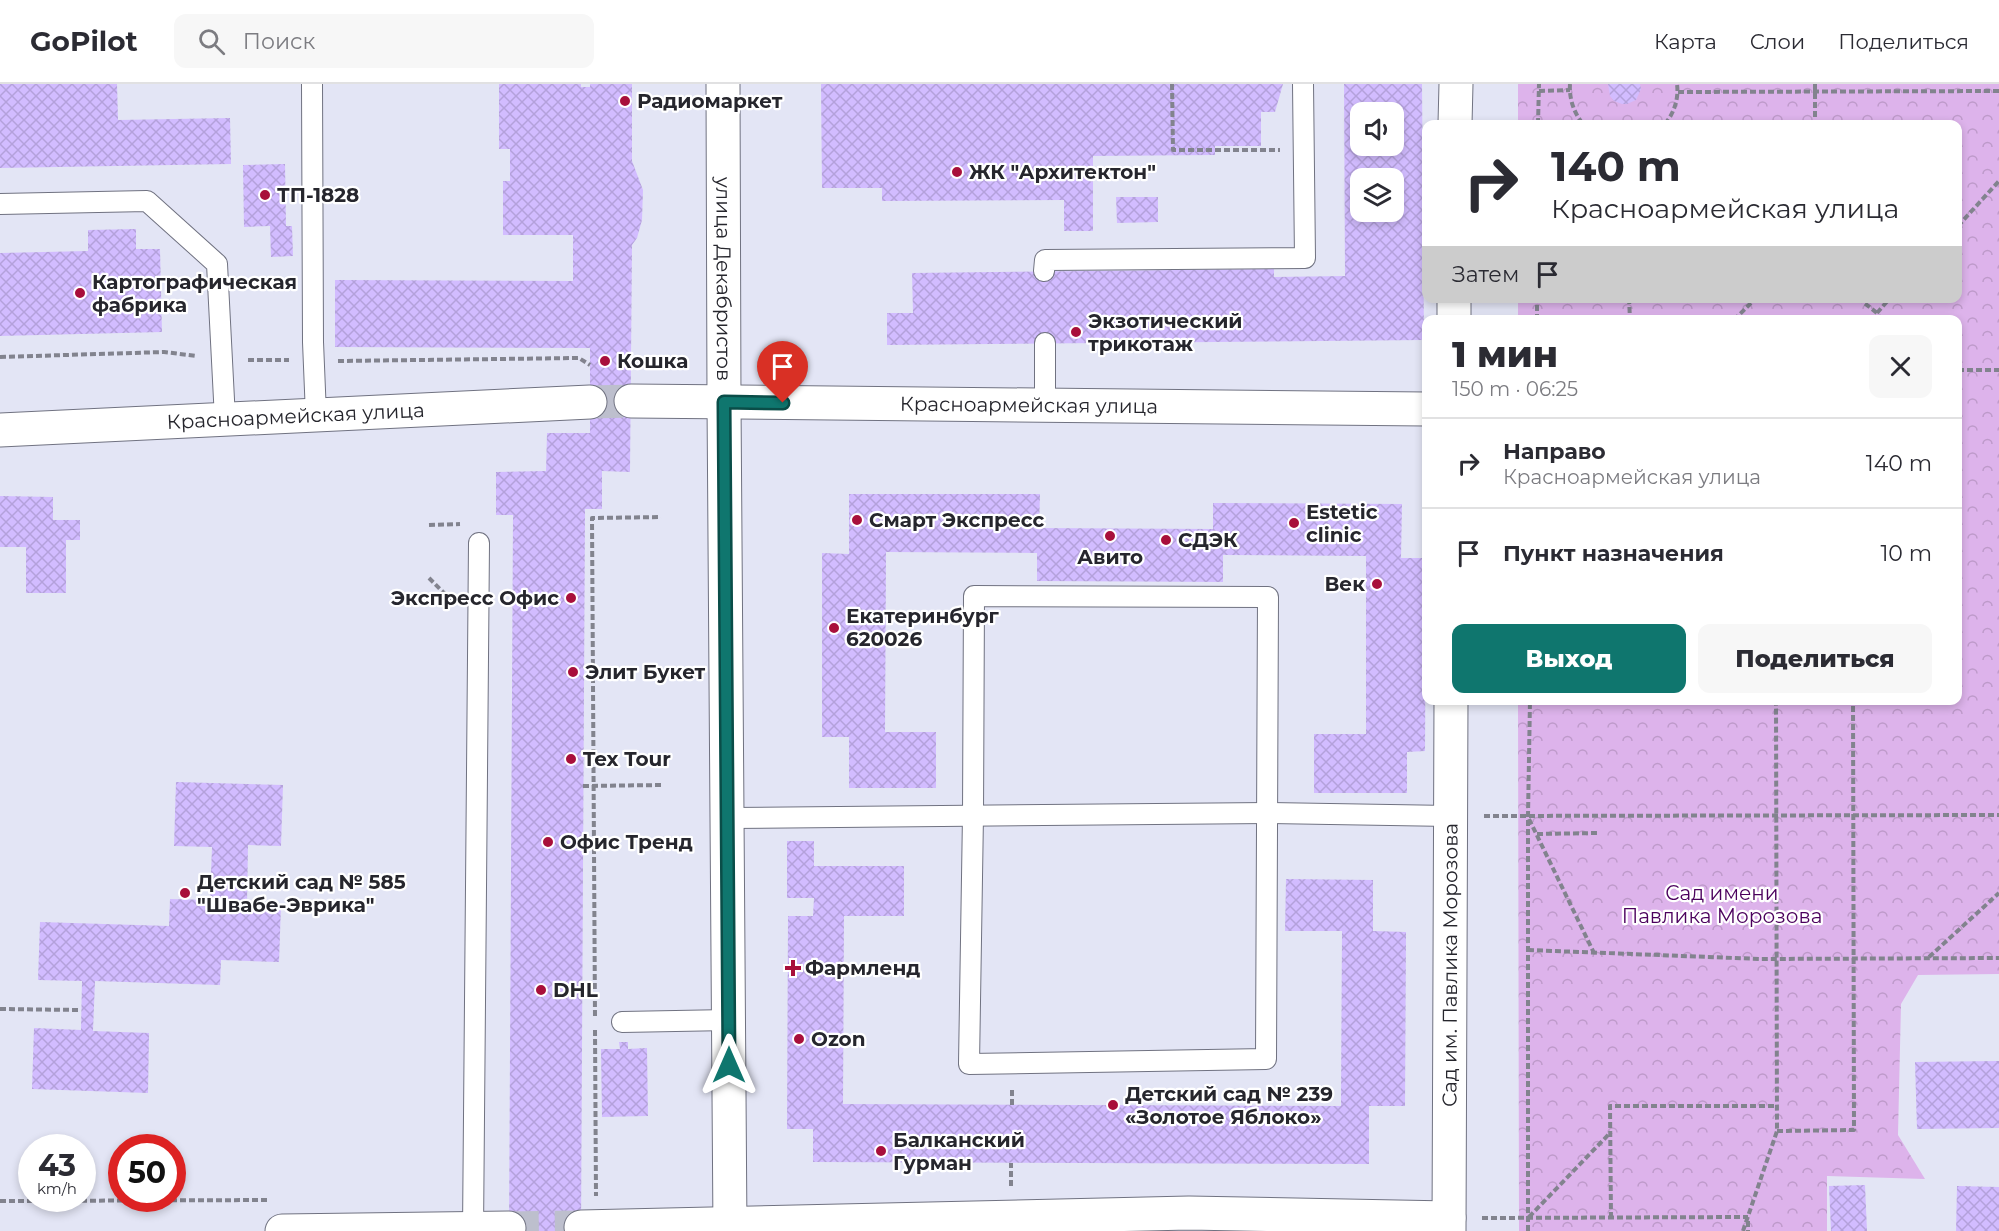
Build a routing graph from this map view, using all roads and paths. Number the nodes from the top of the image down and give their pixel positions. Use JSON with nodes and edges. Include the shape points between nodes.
{"nodes":[{"id":1,"x":312,"y":84,"type":"edge"},
{"id":2,"x":723,"y":84,"type":"edge"},
{"id":3,"x":1173,"y":84,"type":"edge"},
{"id":4,"x":1303,"y":84,"type":"edge"},
{"id":5,"x":1456,"y":84,"type":"edge"},
{"id":6,"x":1539,"y":84,"type":"edge"},
{"id":7,"x":1570,"y":84,"type":"edge"},
{"id":8,"x":1677,"y":84,"type":"edge"},
{"id":9,"x":1815,"y":84,"type":"edge"},
{"id":10,"x":1570,"y":90,"type":"junction"},
{"id":11,"x":1539,"y":91,"type":"junction"},
{"id":12,"x":1999,"y":91,"type":"edge"},
{"id":13,"x":1678,"y":92,"type":"junction"},
{"id":14,"x":1815,"y":92,"type":"junction"},
{"id":15,"x":1455,"y":120,"type":"edge"},
{"id":16,"x":1538,"y":120,"type":"edge"},
{"id":17,"x":1580,"y":120,"type":"edge"},
{"id":18,"x":1667,"y":120,"type":"edge"},
{"id":19,"x":1815,"y":120,"type":"edge"},
{"id":20,"x":1303,"y":149,"type":"junction"},
{"id":21,"x":1999,"y":181,"type":"edge"},
{"id":22,"x":0,"y":204,"type":"edge"},
{"id":23,"x":1962,"y":221,"type":"edge"},
{"id":24,"x":1044,"y":271,"type":"dead end"},
{"id":25,"x":1751,"y":303,"type":"edge"},
{"id":26,"x":1864,"y":303,"type":"edge"},
{"id":27,"x":1885,"y":303,"type":"edge"},
{"id":28,"x":1876,"y":313,"type":"joint"},
{"id":29,"x":1739,"y":315,"type":"edge"},
{"id":30,"x":1045,"y":344,"type":"dead end"},
{"id":31,"x":0,"y":357,"type":"edge"},
{"id":32,"x":221,"y":360,"type":"junction"},
{"id":33,"x":313,"y":360,"type":"junction"},
{"id":34,"x":590,"y":365,"type":"dead end"},
{"id":35,"x":1962,"y":370,"type":"edge"},
{"id":36,"x":1999,"y":370,"type":"edge"},
{"id":37,"x":631,"y":401,"type":"tunnel mouth"},
{"id":38,"x":590,"y":402,"type":"tunnel mouth"},
{"id":39,"x":724,"y":402,"type":"junction"},
{"id":40,"x":1045,"y":404,"type":"junction"},
{"id":41,"x":1422,"y":409,"type":"edge"},
{"id":42,"x":316,"y":415,"type":"junction"},
{"id":43,"x":225,"y":419,"type":"junction"},
{"id":44,"x":0,"y":430,"type":"edge"},
{"id":45,"x":661,"y":517,"type":"dead end"},
{"id":46,"x":463,"y":524,"type":"dead end"},
{"id":47,"x":429,"y":525,"type":"dead end"},
{"id":48,"x":479,"y":543,"type":"dead end"},
{"id":49,"x":429,"y":578,"type":"dead end"},
{"id":50,"x":442,"y":590,"type":"dead end"},
{"id":51,"x":1451,"y":705,"type":"edge"},
{"id":52,"x":1530,"y":705,"type":"edge"},
{"id":53,"x":1776,"y":705,"type":"edge"},
{"id":54,"x":1853,"y":705,"type":"edge"},
{"id":55,"x":663,"y":785,"type":"dead end"},
{"id":56,"x":583,"y":786,"type":"dead end"},
{"id":57,"x":594,"y":786,"type":"junction"},
{"id":58,"x":1268,"y":813,"type":"junction"},
{"id":59,"x":1853,"y":815,"type":"junction"},
{"id":60,"x":1999,"y":815,"type":"edge"},
{"id":61,"x":973,"y":816,"type":"junction"},
{"id":62,"x":1450,"y":816,"type":"junction"},
{"id":63,"x":1489,"y":816,"type":"dead end"},
{"id":64,"x":1528,"y":816,"type":"junction"},
{"id":65,"x":1776,"y":816,"type":"junction"},
{"id":66,"x":728,"y":818,"type":"junction"},
{"id":67,"x":1597,"y":833,"type":"dead end"},
{"id":68,"x":1537,"y":834,"type":"junction"},
{"id":69,"x":1999,"y":893,"type":"edge"},
{"id":70,"x":1528,"y":950,"type":"junction"},
{"id":71,"x":1594,"y":952,"type":"junction"},
{"id":72,"x":1854,"y":958,"type":"junction"},
{"id":73,"x":1928,"y":958,"type":"junction"},
{"id":74,"x":1999,"y":958,"type":"edge"},
{"id":75,"x":1776,"y":959,"type":"junction"},
{"id":76,"x":0,"y":1009,"type":"edge"},
{"id":77,"x":81,"y":1010,"type":"dead end"},
{"id":78,"x":729,"y":1020,"type":"junction"},
{"id":79,"x":622,"y":1022,"type":"dead end"},
{"id":80,"x":1777,"y":1106,"type":"junction"},
{"id":81,"x":1777,"y":1131,"type":"junction"},
{"id":82,"x":1611,"y":1132,"type":"junction"},
{"id":83,"x":271,"y":1200,"type":"dead end"},
{"id":84,"x":0,"y":1201,"type":"edge"},
{"id":85,"x":589,"y":1214,"type":"joint"},
{"id":86,"x":1748,"y":1217,"type":"junction"},
{"id":87,"x":1528,"y":1218,"type":"junction"},
{"id":88,"x":1611,"y":1218,"type":"junction"},
{"id":89,"x":1189,"y":1222,"type":"edge"},
{"id":90,"x":1011,"y":1224,"type":"edge"},
{"id":91,"x":1449,"y":1225,"type":"edge"},
{"id":92,"x":730,"y":1227,"type":"edge"},
{"id":93,"x":509,"y":1228,"type":"dead end"},
{"id":94,"x":473,"y":1230,"type":"edge"},
{"id":95,"x":282,"y":1231,"type":"edge"},
{"id":96,"x":1528,"y":1231,"type":"edge"},
{"id":97,"x":1743,"y":1231,"type":"edge"},
{"id":98,"x":1748,"y":1231,"type":"edge"}],
"edges":[{"from":1,"to":33,"type":"lane"},
{"from":2,"to":39,"type":"street","name":"улица Декабристов"},
{"from":3,"to":20,"type":"path","via":[[1173,150]]},
{"from":4,"to":20,"type":"lane"},
{"from":5,"to":15,"type":"street"},
{"from":6,"to":11,"type":"path"},
{"from":7,"to":10,"type":"path"},
{"from":8,"to":13,"type":"path"},
{"from":9,"to":14,"type":"path"},
{"from":10,"to":11,"type":"path"},
{"from":10,"to":17,"type":"path"},
{"from":11,"to":16,"type":"path"},
{"from":12,"to":14,"type":"path"},
{"from":13,"to":14,"type":"path"},
{"from":13,"to":18,"type":"path"},
{"from":14,"to":19,"type":"path"},
{"from":20,"to":24,"type":"lane","via":[[1305,258],[1045,260]]},
{"from":21,"to":23,"type":"path"},
{"from":22,"to":32,"type":"lane","via":[[147,201],[217,264]]},
{"from":25,"to":29,"type":"path"},
{"from":26,"to":28,"type":"path"},
{"from":27,"to":28,"type":"path"},
{"from":30,"to":40,"type":"lane"},
{"from":31,"to":32,"type":"path","via":[[164,352]]},
{"from":32,"to":33,"type":"path"},
{"from":32,"to":43,"type":"lane"},
{"from":33,"to":34,"type":"path","via":[[579,358]]},
{"from":33,"to":42,"type":"lane"},
{"from":35,"to":36,"type":"path"},
{"from":37,"to":39,"type":"street","name":"Красноармейская улица"},
{"from":38,"to":42,"type":"street","name":"Красноармейская улица"},
{"from":39,"to":40,"type":"street","name":"Красноармейская улица"},
{"from":39,"to":66,"type":"street","name":"улица Декабристов"},
{"from":40,"to":41,"type":"street","name":"Красноармейская улица"},
{"from":42,"to":43,"type":"street","name":"Красноармейская улица"},
{"from":43,"to":44,"type":"street","name":"Красноармейская улица"},
{"from":45,"to":57,"type":"path","via":[[592,518]]},
{"from":46,"to":47,"type":"path"},
{"from":48,"to":94,"type":"lane"},
{"from":49,"to":50,"type":"path"},
{"from":51,"to":62,"type":"street","name":"Сад им. Павлика Морозова"},
{"from":52,"to":64,"type":"path"},
{"from":53,"to":65,"type":"path"},
{"from":54,"to":59,"type":"path"},
{"from":55,"to":57,"type":"path"},
{"from":56,"to":57,"type":"path"},
{"from":57,"to":85,"type":"path"},
{"from":58,"to":61,"type":"lane"},
{"from":58,"to":61,"type":"lane","via":[[1268,597],[974,596]]},
{"from":58,"to":61,"type":"lane","via":[[1266,1059],[969,1064]]},
{"from":58,"to":62,"type":"lane"},
{"from":59,"to":60,"type":"path"},
{"from":59,"to":65,"type":"path"},
{"from":59,"to":72,"type":"path"},
{"from":61,"to":66,"type":"lane"},
{"from":62,"to":91,"type":"street","name":"Сад им. Павлика Морозова"},
{"from":63,"to":64,"type":"path"},
{"from":64,"to":65,"type":"path"},
{"from":64,"to":68,"type":"path"},
{"from":64,"to":70,"type":"path"},
{"from":65,"to":75,"type":"path"},
{"from":66,"to":78,"type":"street","name":"улица Декабристов"},
{"from":67,"to":68,"type":"path"},
{"from":68,"to":71,"type":"path"},
{"from":69,"to":73,"type":"path"},
{"from":70,"to":71,"type":"path"},
{"from":70,"to":87,"type":"path"},
{"from":71,"to":75,"type":"path"},
{"from":72,"to":73,"type":"path"},
{"from":72,"to":75,"type":"path"},
{"from":72,"to":81,"type":"path","via":[[1854,1130]]},
{"from":73,"to":74,"type":"path"},
{"from":75,"to":80,"type":"path"},
{"from":76,"to":77,"type":"path"},
{"from":78,"to":79,"type":"lane"},
{"from":78,"to":92,"type":"street","name":"улица Декабристов"},
{"from":80,"to":81,"type":"path"},
{"from":80,"to":82,"type":"path","via":[[1610,1106]]},
{"from":81,"to":86,"type":"path"},
{"from":82,"to":87,"type":"path"},
{"from":82,"to":88,"type":"path"},
{"from":83,"to":84,"type":"path"},
{"from":85,"to":92,"type":"street"},
{"from":86,"to":88,"type":"path"},
{"from":86,"to":97,"type":"path"},
{"from":86,"to":98,"type":"path"},
{"from":87,"to":88,"type":"path"},
{"from":87,"to":91,"type":"path"},
{"from":87,"to":96,"type":"path"},
{"from":89,"to":90,"type":"street"},
{"from":89,"to":91,"type":"street"},
{"from":90,"to":92,"type":"street"},
{"from":93,"to":94,"type":"street"},
{"from":94,"to":95,"type":"street"}]}
